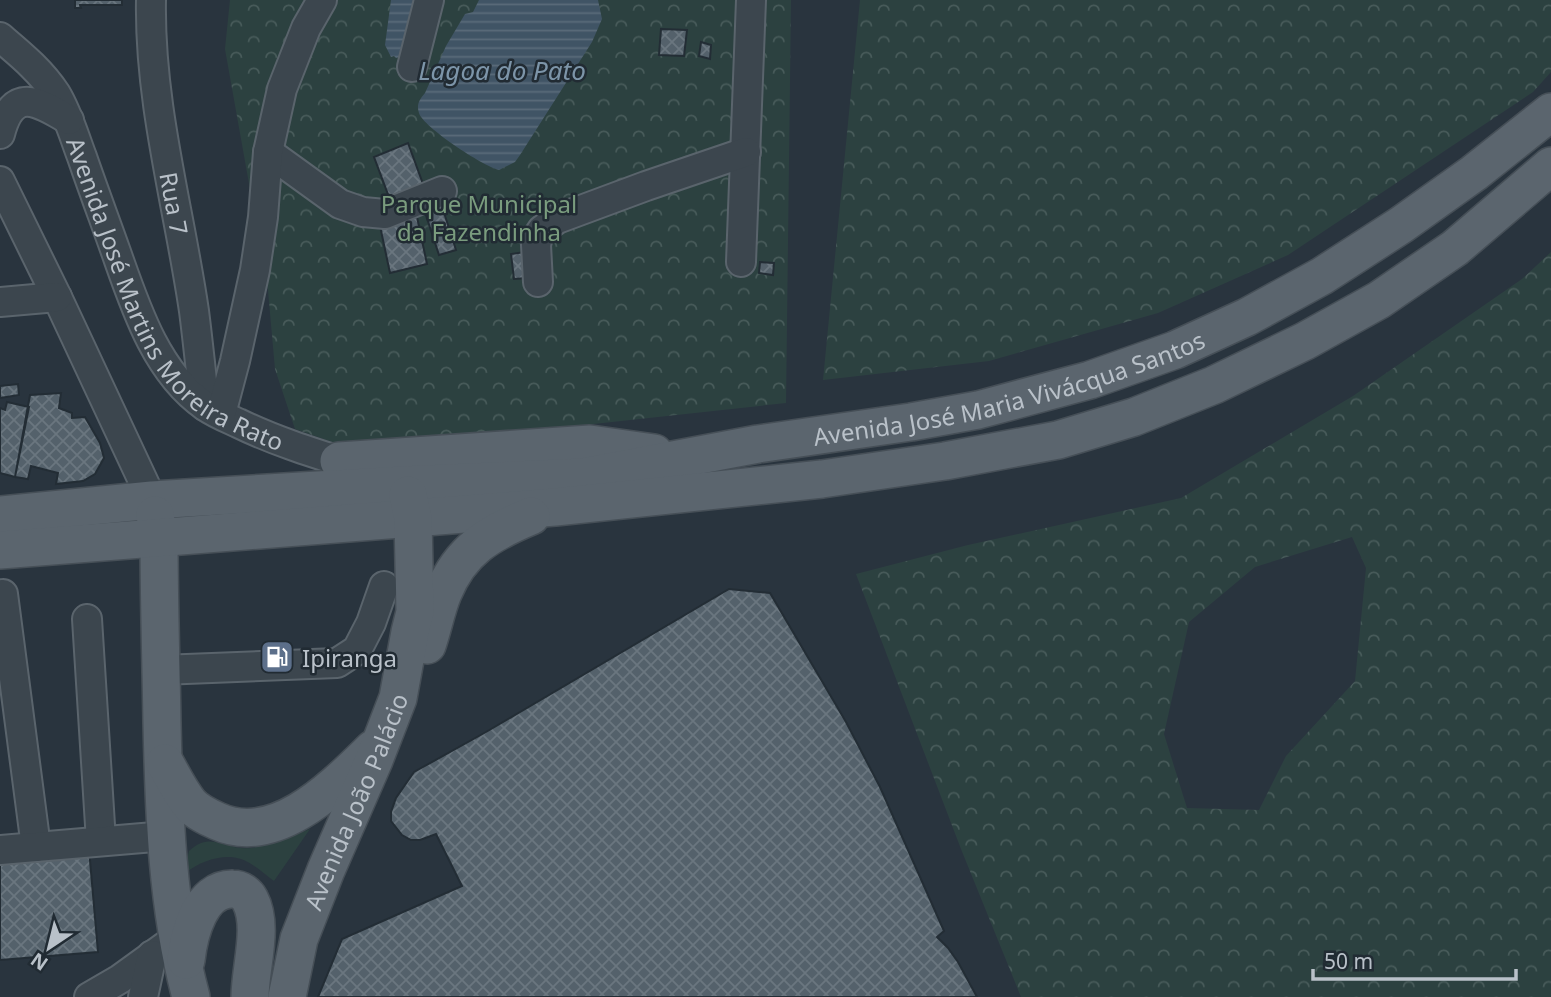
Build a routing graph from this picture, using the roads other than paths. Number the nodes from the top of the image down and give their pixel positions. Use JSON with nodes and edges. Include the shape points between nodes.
{"nodes":[{"id":1,"x":151,"y":0,"type":"edge"},
{"id":2,"x":322,"y":0,"type":"edge"},
{"id":3,"x":429,"y":0,"type":"edge"},
{"id":4,"x":751,"y":0,"type":"edge"},
{"id":5,"x":0,"y":37,"type":"edge"},
{"id":6,"x":412,"y":67,"type":"dead end"},
{"id":7,"x":1551,"y":112,"type":"edge"},
{"id":8,"x":69,"y":120,"type":"junction"},
{"id":9,"x":0,"y":134,"type":"edge"},
{"id":10,"x":268,"y":152,"type":"junction"},
{"id":11,"x":746,"y":152,"type":"junction"},
{"id":12,"x":1551,"y":166,"type":"edge"},
{"id":13,"x":0,"y":181,"type":"edge"},
{"id":14,"x":442,"y":191,"type":"dead end"},
{"id":15,"x":741,"y":262,"type":"dead end"},
{"id":16,"x":538,"y":282,"type":"dead end"},
{"id":17,"x":57,"y":297,"type":"junction"},
{"id":18,"x":0,"y":302,"type":"edge"},
{"id":19,"x":213,"y":410,"type":"junction"},
{"id":20,"x":683,"y":457,"type":"junction"},
{"id":21,"x":339,"y":461,"type":"junction"},
{"id":22,"x":152,"y":500,"type":"junction"},
{"id":23,"x":408,"y":502,"type":"junction"},
{"id":24,"x":555,"y":507,"type":"junction"},
{"id":25,"x":0,"y":515,"type":"edge"},
{"id":26,"x":159,"y":537,"type":"junction"},
{"id":27,"x":0,"y":550,"type":"edge"},
{"id":28,"x":384,"y":586,"type":"dead end"},
{"id":29,"x":3,"y":594,"type":"dead end"},
{"id":30,"x":87,"y":619,"type":"dead end"},
{"id":31,"x":161,"y":670,"type":"junction"},
{"id":32,"x":398,"y":698,"type":"junction"},
{"id":33,"x":382,"y":740,"type":"junction"},
{"id":34,"x":163,"y":759,"type":"junction"},
{"id":35,"x":166,"y":836,"type":"junction"},
{"id":36,"x":101,"y":841,"type":"junction"},
{"id":37,"x":36,"y":847,"type":"junction"},
{"id":38,"x":0,"y":850,"type":"edge"},
{"id":39,"x":165,"y":946,"type":"junction"},
{"id":40,"x":188,"y":985,"type":"edge"},
{"id":41,"x":89,"y":997,"type":"edge"},
{"id":42,"x":143,"y":997,"type":"edge"},
{"id":43,"x":250,"y":997,"type":"edge"},
{"id":44,"x":287,"y":997,"type":"edge"}],
"edges":[{"from":1,"to":19,"type":"street","name":"Rua 7","via":[[166,151]]},
{"from":2,"to":10,"type":"street","via":[[282,89]]},
{"from":3,"to":6,"type":"street"},
{"from":4,"to":11,"type":"street"},
{"from":5,"to":8,"type":"street","name":"Avenida José Martins Moreira Rato","via":[[42,75]]},
{"from":7,"to":20,"type":"main road","name":"Avenida José Maria Vivácqua Santos","via":[[1474,173],[1322,276],[1175,350],[1090,380],[978,410]]},
{"from":8,"to":9,"type":"street","via":[[26,102],[13,107]]},
{"from":8,"to":19,"type":"street","name":"Avenida José Martins Moreira Rato","via":[[146,330],[170,372]]},
{"from":10,"to":14,"type":"street","via":[[353,210],[385,214]]},
{"from":10,"to":19,"type":"street","via":[[255,270],[236,361]]},
{"from":11,"to":15,"type":"street"},
{"from":11,"to":16,"type":"street","via":[[557,219],[538,236]]},
{"from":12,"to":24,"type":"main road","name":"Avenida José Maria Vivácqua Santos","via":[[1455,248],[1379,300],[1271,358],[1134,417],[1058,440],[931,463]]},
{"from":13,"to":17,"type":"street"},
{"from":17,"to":18,"type":"street"},
{"from":17,"to":22,"type":"street"},
{"from":19,"to":21,"type":"street","name":"Avenida José Martins Moreira Rato"},
{"from":20,"to":21,"type":"main road","via":[[590,444]]},
{"from":20,"to":23,"type":"main road","name":"Avenida José Maria Vivácqua Santos","via":[[583,477]]},
{"from":21,"to":23,"type":"street","name":"Avenida José Martins Moreira Rato","via":[[368,470]]},
{"from":22,"to":23,"type":"main road","name":"Avenida José Maria Vivácqua Santos"},
{"from":22,"to":25,"type":"main road","name":"Avenida José Maria Vivácqua Santos"},
{"from":22,"to":26,"type":"main road"},
{"from":23,"to":24,"type":"main road","name":"Avenida José Maria Vivácqua Santos"},
{"from":23,"to":26,"type":"main road","name":"Avenida José Maria Vivácqua Santos"},
{"from":23,"to":32,"type":"main road","name":"Avenida João Palácio","via":[[415,612]]},
{"from":24,"to":32,"type":"main road","via":[[494,532],[464,558],[443,593],[418,667]]},
{"from":26,"to":27,"type":"main road","name":"Avenida José Maria Vivácqua Santos"},
{"from":26,"to":31,"type":"main road"},
{"from":28,"to":31,"type":"street","via":[[356,650],[337,663]]},
{"from":29,"to":37,"type":"street"},
{"from":30,"to":36,"type":"street"},
{"from":31,"to":34,"type":"main road"},
{"from":32,"to":33,"type":"main road","name":"Avenida João Palácio"},
{"from":33,"to":34,"type":"main road","via":[[308,806],[257,828],[225,825],[192,806]]},
{"from":33,"to":44,"type":"main road","name":"Avenida João Palácio","via":[[299,939]]},
{"from":34,"to":35,"type":"main road"},
{"from":35,"to":36,"type":"street"},
{"from":35,"to":39,"type":"main road","via":[[171,900]]},
{"from":36,"to":37,"type":"street"},
{"from":37,"to":38,"type":"street"},
{"from":39,"to":40,"type":"main road"},
{"from":39,"to":41,"type":"street"},
{"from":39,"to":42,"type":"street"},
{"from":40,"to":43,"type":"main road","via":[[191,935],[201,909],[218,892],[240,890],[249,897],[256,922]]}]}
